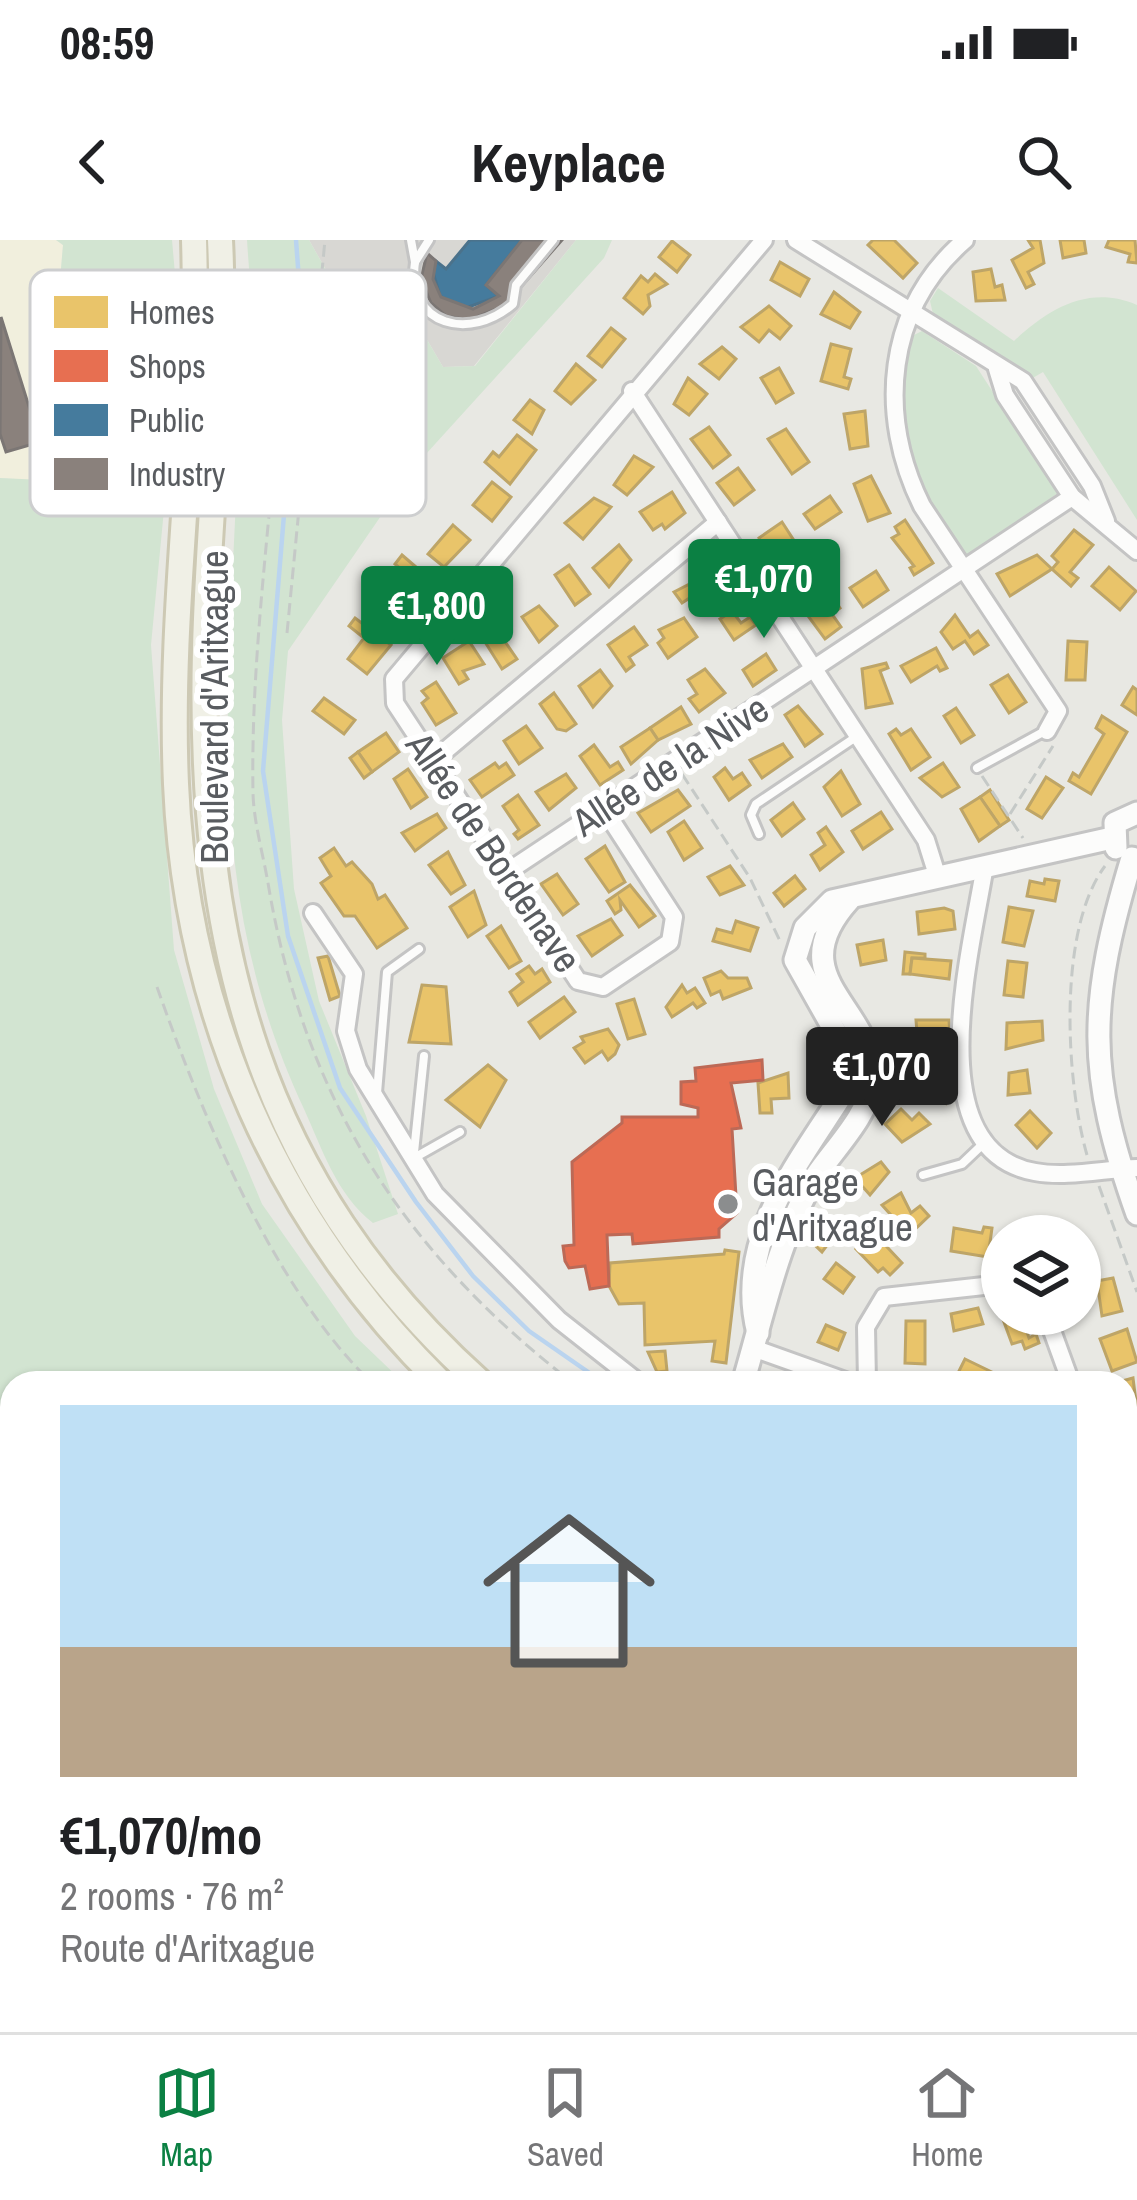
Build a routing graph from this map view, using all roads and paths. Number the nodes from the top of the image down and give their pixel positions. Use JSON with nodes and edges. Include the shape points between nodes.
{"nodes":[{"id":1,"x":194,"y":240,"type":"edge"},
{"id":2,"x":220,"y":240,"type":"edge"},
{"id":3,"x":325,"y":240,"type":"edge"},
{"id":4,"x":411,"y":240,"type":"edge"},
{"id":5,"x":429,"y":240,"type":"edge"},
{"id":6,"x":553,"y":240,"type":"edge"},
{"id":7,"x":764,"y":240,"type":"edge"},
{"id":8,"x":796,"y":240,"type":"edge"},
{"id":9,"x":965,"y":240,"type":"edge"},
{"id":10,"x":415,"y":262,"type":"junction"},
{"id":11,"x":195,"y":270,"type":"edge"},
{"id":12,"x":222,"y":270,"type":"edge"},
{"id":13,"x":323,"y":270,"type":"edge"},
{"id":14,"x":416,"y":270,"type":"edge"},
{"id":15,"x":426,"y":304,"type":"edge"},
{"id":16,"x":911,"y":313,"type":"junction"},
{"id":17,"x":997,"y":369,"type":"junction"},
{"id":18,"x":632,"y":392,"type":"junction"},
{"id":19,"x":1072,"y":497,"type":"junction"},
{"id":20,"x":186,"y":516,"type":"edge"},
{"id":21,"x":214,"y":516,"type":"edge"},
{"id":22,"x":271,"y":516,"type":"edge"},
{"id":23,"x":299,"y":516,"type":"edge"},
{"id":24,"x":1106,"y":521,"type":"junction"},
{"id":25,"x":718,"y":522,"type":"junction"},
{"id":26,"x":1137,"y":551,"type":"edge"},
{"id":27,"x":964,"y":570,"type":"junction"},
{"id":28,"x":286,"y":634,"type":"dead end"},
{"id":29,"x":814,"y":669,"type":"junction"},
{"id":30,"x":1047,"y":731,"type":"junction"},
{"id":31,"x":858,"y":736,"type":"junction"},
{"id":32,"x":433,"y":761,"type":"junction"},
{"id":33,"x":674,"y":763,"type":"junction"},
{"id":34,"x":977,"y":768,"type":"joint"},
{"id":35,"x":604,"y":809,"type":"junction"},
{"id":36,"x":1137,"y":813,"type":"edge"},
{"id":37,"x":1009,"y":816,"type":"junction"},
{"id":38,"x":759,"y":834,"type":"dead end"},
{"id":39,"x":1112,"y":838,"type":"junction"},
{"id":40,"x":1034,"y":854,"type":"junction"},
{"id":41,"x":1135,"y":858,"type":"edge"},
{"id":42,"x":985,"y":865,"type":"junction"},
{"id":43,"x":506,"y":872,"type":"junction"},
{"id":44,"x":937,"y":874,"type":"junction"},
{"id":45,"x":853,"y":896,"type":"junction"},
{"id":46,"x":314,"y":913,"type":"dead end"},
{"id":47,"x":418,"y":949,"type":"dead end"},
{"id":48,"x":795,"y":950,"type":"junction"},
{"id":49,"x":157,"y":986,"type":"dead end"},
{"id":50,"x":424,"y":1056,"type":"dead end"},
{"id":51,"x":376,"y":1099,"type":"junction"},
{"id":52,"x":460,"y":1132,"type":"dead end"},
{"id":53,"x":983,"y":1144,"type":"junction"},
{"id":54,"x":413,"y":1159,"type":"junction"},
{"id":55,"x":1129,"y":1168,"type":"edge"},
{"id":56,"x":923,"y":1175,"type":"dead end"},
{"id":57,"x":1137,"y":1214,"type":"edge"},
{"id":58,"x":981,"y":1286,"type":"edge"},
{"id":59,"x":1054,"y":1335,"type":"edge"},
{"id":60,"x":756,"y":1340,"type":"junction"},
{"id":61,"x":359,"y":1371,"type":"edge"},
{"id":62,"x":430,"y":1371,"type":"edge"},
{"id":63,"x":469,"y":1371,"type":"edge"},
{"id":64,"x":558,"y":1371,"type":"edge"},
{"id":65,"x":624,"y":1371,"type":"edge"},
{"id":66,"x":747,"y":1371,"type":"edge"},
{"id":67,"x":824,"y":1371,"type":"edge"},
{"id":68,"x":867,"y":1371,"type":"edge"},
{"id":69,"x":1067,"y":1371,"type":"edge"}],
"edges":[{"from":1,"to":11,"type":"main road","name":"Boulevard d'Aritxague"},
{"from":2,"to":12,"type":"main road","name":"Boulevard d'Aritxague"},
{"from":3,"to":13,"type":"path"},
{"from":4,"to":10,"type":"lane"},
{"from":5,"to":10,"type":"lane"},
{"from":6,"to":15,"type":"lane","via":[[497,318],[452,324]]},
{"from":7,"to":18,"type":"street","name":"Allée de Bordenave"},
{"from":8,"to":16,"type":"street"},
{"from":9,"to":16,"type":"street"},
{"from":10,"to":14,"type":"lane"},
{"from":16,"to":17,"type":"street"},
{"from":16,"to":27,"type":"street","via":[[897,352],[891,414],[906,474]]},
{"from":17,"to":19,"type":"street","via":[[1005,395]]},
{"from":17,"to":24,"type":"street","via":[[1023,381]]},
{"from":18,"to":25,"type":"street"},
{"from":18,"to":32,"type":"street","name":"Allée de Bordenave","via":[[394,679],[395,703]]},
{"from":19,"to":24,"type":"street"},
{"from":19,"to":27,"type":"street","name":"Allée de la Nive"},
{"from":20,"to":62,"type":"main road","name":"Boulevard d'Aritxague","via":[[176,785],[197,946],[236,1078],[294,1199],[363,1299]]},
{"from":21,"to":63,"type":"main road","name":"Boulevard d'Aritxague","via":[[205,650],[211,838],[228,962],[264,1076],[324,1195],[386,1284]]},
{"from":22,"to":64,"type":"path","via":[[253,796],[300,1018],[336,1106],[380,1182],[475,1302]]},
{"from":23,"to":28,"type":"path"},
{"from":24,"to":26,"type":"street"},
{"from":25,"to":29,"type":"street"},
{"from":25,"to":32,"type":"street"},
{"from":27,"to":29,"type":"street","name":"Allée de la Nive"},
{"from":27,"to":30,"type":"street","via":[[1058,711]]},
{"from":29,"to":31,"type":"street"},
{"from":29,"to":33,"type":"street","name":"Allée de la Nive"},
{"from":30,"to":34,"type":"lane"},
{"from":30,"to":37,"type":"path","via":[[1054,744]]},
{"from":31,"to":38,"type":"lane","via":[[757,804],[751,815]]},
{"from":31,"to":44,"type":"street","via":[[926,841]]},
{"from":32,"to":43,"type":"street","name":"Allée de Bordenave"},
{"from":33,"to":35,"type":"street","name":"Allée de la Nive"},
{"from":33,"to":48,"type":"path","via":[[750,878],[781,944]]},
{"from":34,"to":37,"type":"path"},
{"from":35,"to":43,"type":"street","name":"Allée de la Nive"},
{"from":35,"to":43,"type":"street","name":"Allée de Bordenave","via":[[674,917],[675,931],[603,987],[578,981]]},
{"from":36,"to":39,"type":"street","via":[[1120,818]]},
{"from":37,"to":40,"type":"path"},
{"from":39,"to":40,"type":"street"},
{"from":39,"to":41,"type":"street","via":[[1120,854]]},
{"from":40,"to":42,"type":"street"},
{"from":41,"to":55,"type":"street","via":[[1108,945],[1098,1038],[1103,1112]]},
{"from":42,"to":44,"type":"street"},
{"from":42,"to":53,"type":"street","via":[[962,995],[965,1093]]},
{"from":44,"to":45,"type":"street"},
{"from":45,"to":48,"type":"street","via":[[814,916]]},
{"from":45,"to":60,"type":"street","via":[[825,934],[821,958],[865,1045],[872,1087],[795,1215]]},
{"from":46,"to":51,"type":"street","via":[[354,974],[346,1030]]},
{"from":47,"to":51,"type":"lane","via":[[387,971]]},
{"from":48,"to":60,"type":"street","via":[[850,1072],[770,1210],[752,1312]]},
{"from":49,"to":61,"type":"path","via":[[225,1162],[290,1275]]},
{"from":50,"to":54,"type":"lane"},
{"from":51,"to":54,"type":"street"},
{"from":52,"to":54,"type":"lane"},
{"from":53,"to":55,"type":"street","via":[[1036,1173]]},
{"from":53,"to":56,"type":"lane","via":[[962,1164]]},
{"from":54,"to":65,"type":"street","via":[[478,1241]]},
{"from":55,"to":57,"type":"street"},
{"from":58,"to":68,"type":"street","via":[[884,1297],[866,1327]]},
{"from":59,"to":69,"type":"street"},
{"from":60,"to":66,"type":"street"},
{"from":60,"to":67,"type":"street"}]}
